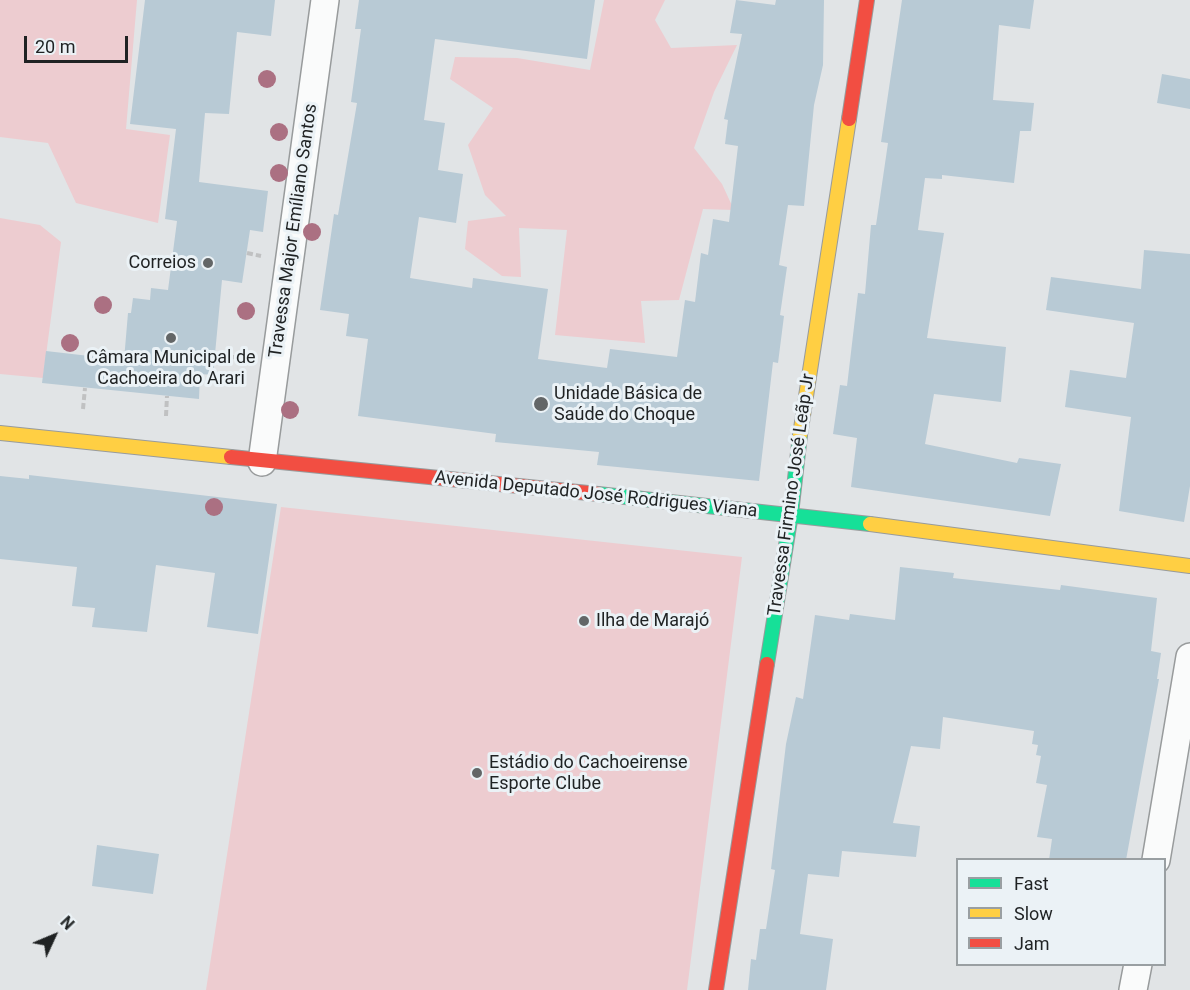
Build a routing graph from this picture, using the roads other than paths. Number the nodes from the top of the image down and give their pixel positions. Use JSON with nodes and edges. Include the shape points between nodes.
{"nodes":[{"id":1,"x":325,"y":0,"type":"edge"},
{"id":2,"x":867,"y":0,"type":"edge"},
{"id":3,"x":0,"y":433,"type":"edge"},
{"id":4,"x":262,"y":462,"type":"junction"},
{"id":5,"x":791,"y":514,"type":"junction"},
{"id":6,"x":1190,"y":566,"type":"edge"},
{"id":7,"x":1190,"y":657,"type":"edge"},
{"id":8,"x":1156,"y":858,"type":"edge"},
{"id":9,"x":1138,"y":966,"type":"edge"},
{"id":10,"x":716,"y":990,"type":"edge"},
{"id":11,"x":1134,"y":990,"type":"edge"}],
"edges":[{"from":1,"to":4,"type":"street","name":"Travessa Major Emíliano Santos"},
{"from":2,"to":5,"type":"street","name":"Travessa Firmino José Leãp Jr"},
{"from":3,"to":4,"type":"street","name":"Avenida Deputado José Rodrigues Viana"},
{"from":4,"to":5,"type":"street","name":"Avenida Deputado José Rodrigues Viana"},
{"from":5,"to":6,"type":"street","name":"Avenida Deputado José Rodrigues Viana"},
{"from":5,"to":10,"type":"street","name":"Travessa Firmino José Leãp Jr"},
{"from":7,"to":8,"type":"street"},
{"from":9,"to":11,"type":"street"}]}
